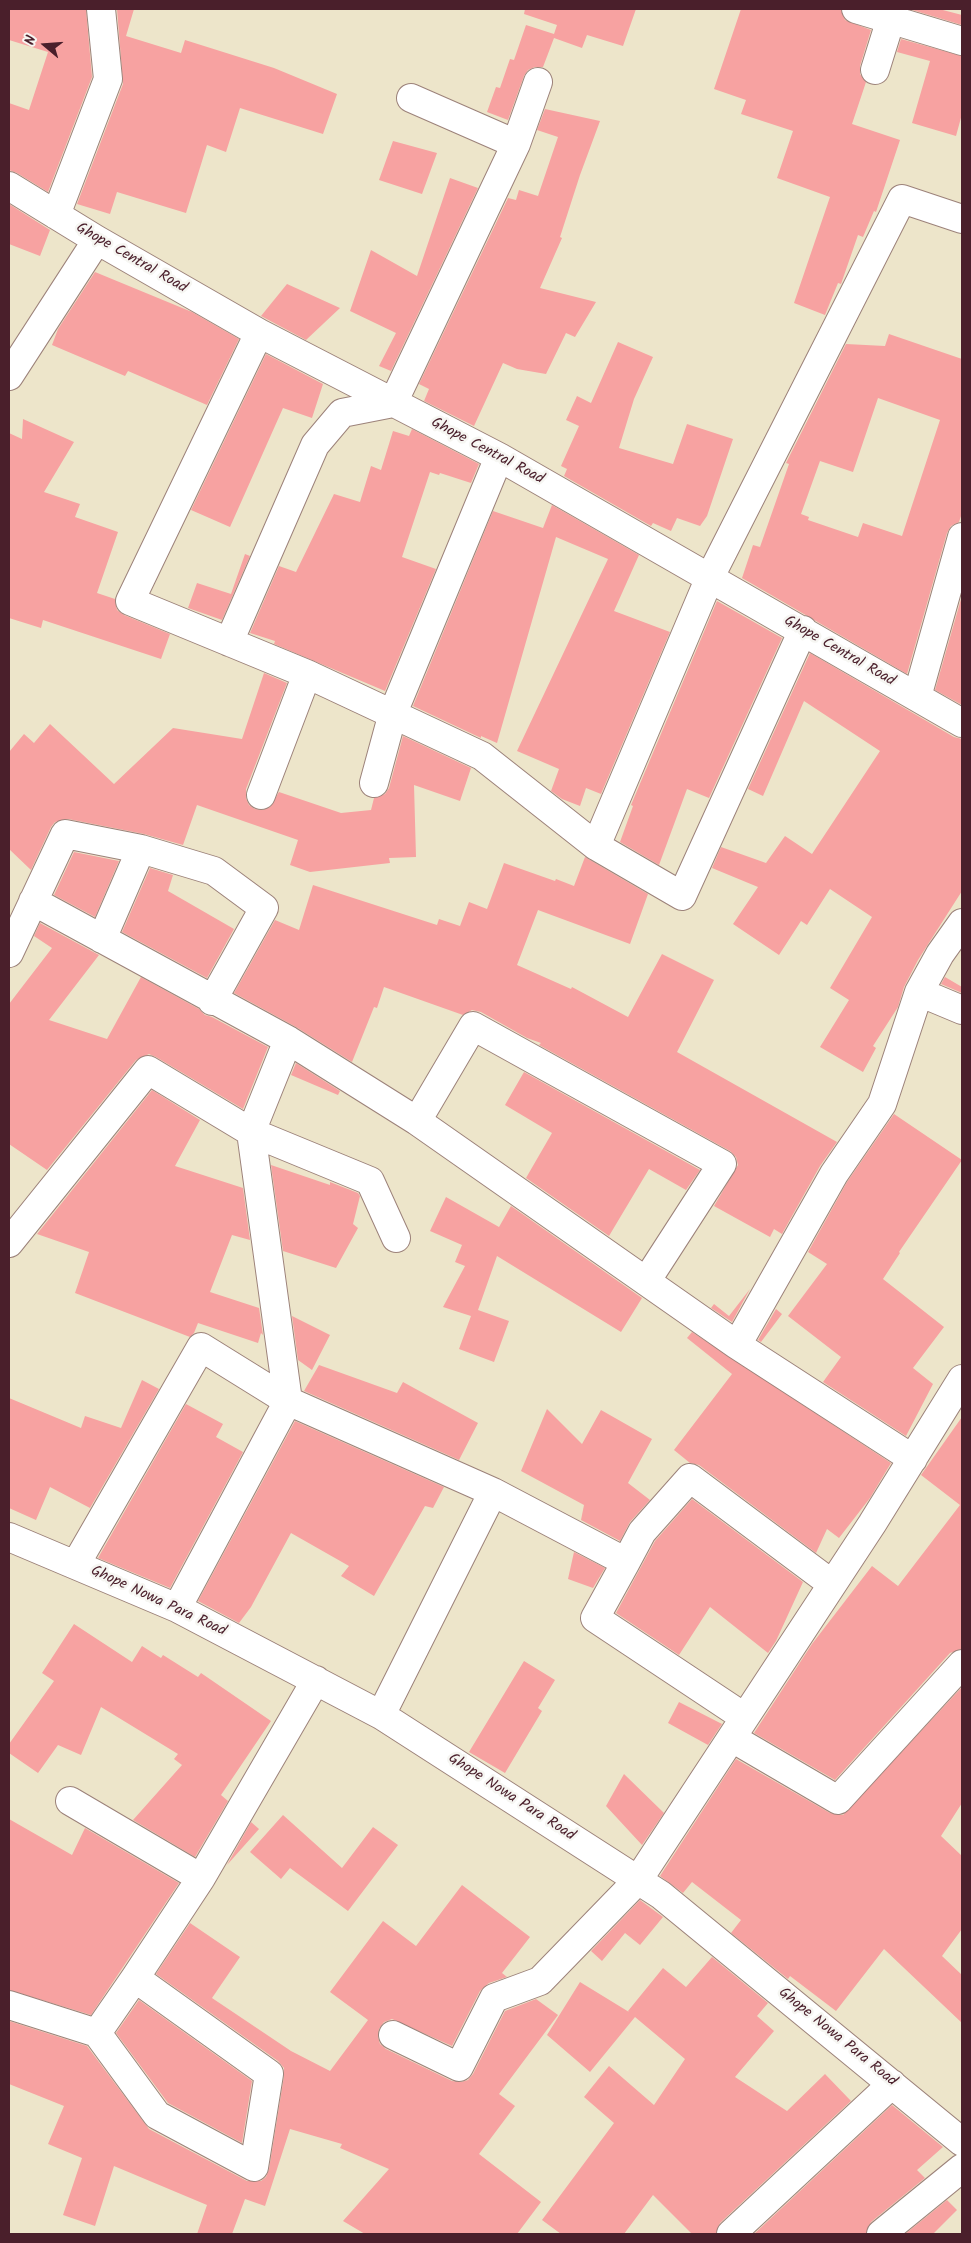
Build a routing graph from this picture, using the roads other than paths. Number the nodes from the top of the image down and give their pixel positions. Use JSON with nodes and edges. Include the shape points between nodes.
{"nodes":[{"id":1,"x":101,"y":9,"type":"edge"},
{"id":2,"x":856,"y":9,"type":"edge"},
{"id":3,"x":892,"y":14,"type":"edge"},
{"id":4,"x":962,"y":41,"type":"edge"},
{"id":5,"x":875,"y":70,"type":"dead end"},
{"id":6,"x":538,"y":82,"type":"dead end"},
{"id":7,"x":412,"y":98,"type":"dead end"},
{"id":8,"x":516,"y":144,"type":"junction"},
{"id":9,"x":9,"y":186,"type":"edge"},
{"id":10,"x":56,"y":215,"type":"junction"},
{"id":11,"x":962,"y":219,"type":"edge"},
{"id":12,"x":97,"y":240,"type":"junction"},
{"id":13,"x":259,"y":333,"type":"junction"},
{"id":14,"x":9,"y":376,"type":"edge"},
{"id":15,"x":394,"y":403,"type":"junction"},
{"id":16,"x":499,"y":457,"type":"junction"},
{"id":17,"x":962,"y":537,"type":"edge"},
{"id":18,"x":710,"y":577,"type":"junction"},
{"id":19,"x":803,"y":630,"type":"junction"},
{"id":20,"x":229,"y":642,"type":"junction"},
{"id":21,"x":307,"y":674,"type":"junction"},
{"id":22,"x":917,"y":697,"type":"junction"},
{"id":23,"x":393,"y":713,"type":"junction"},
{"id":24,"x":962,"y":723,"type":"edge"},
{"id":25,"x":374,"y":783,"type":"dead end"},
{"id":26,"x":261,"y":795,"type":"dead end"},
{"id":27,"x":596,"y":846,"type":"junction"},
{"id":28,"x":141,"y":849,"type":"junction"},
{"id":29,"x":33,"y":902,"type":"junction"},
{"id":30,"x":962,"y":924,"type":"edge"},
{"id":31,"x":102,"y":939,"type":"junction"},
{"id":32,"x":9,"y":953,"type":"edge"},
{"id":33,"x":919,"y":992,"type":"junction"},
{"id":34,"x":212,"y":1001,"type":"junction"},
{"id":35,"x":962,"y":1010,"type":"edge"},
{"id":36,"x":288,"y":1040,"type":"junction"},
{"id":37,"x":417,"y":1121,"type":"junction"},
{"id":38,"x":251,"y":1132,"type":"junction"},
{"id":39,"x":396,"y":1238,"type":"dead end"},
{"id":40,"x":9,"y":1243,"type":"edge"},
{"id":41,"x":647,"y":1280,"type":"junction"},
{"id":42,"x":737,"y":1346,"type":"junction"},
{"id":43,"x":962,"y":1379,"type":"edge"},
{"id":44,"x":288,"y":1401,"type":"junction"},
{"id":45,"x":913,"y":1459,"type":"junction"},
{"id":46,"x":493,"y":1492,"type":"junction"},
{"id":47,"x":9,"y":1537,"type":"edge"},
{"id":48,"x":626,"y":1562,"type":"junction"},
{"id":49,"x":76,"y":1564,"type":"junction"},
{"id":50,"x":832,"y":1584,"type":"junction"},
{"id":51,"x":177,"y":1608,"type":"junction"},
{"id":52,"x":962,"y":1664,"type":"edge"},
{"id":53,"x":316,"y":1680,"type":"junction"},
{"id":54,"x":381,"y":1715,"type":"junction"},
{"id":55,"x":738,"y":1728,"type":"junction"},
{"id":56,"x":70,"y":1801,"type":"dead end"},
{"id":57,"x":201,"y":1878,"type":"junction"},
{"id":58,"x":638,"y":1880,"type":"junction"},
{"id":59,"x":135,"y":1978,"type":"junction"},
{"id":60,"x":9,"y":2005,"type":"edge"},
{"id":61,"x":97,"y":2032,"type":"junction"},
{"id":62,"x":393,"y":2035,"type":"dead end"},
{"id":63,"x":892,"y":2084,"type":"junction"},
{"id":64,"x":962,"y":2142,"type":"edge"},
{"id":65,"x":962,"y":2168,"type":"edge"},
{"id":66,"x":731,"y":2234,"type":"edge"},
{"id":67,"x":881,"y":2234,"type":"edge"}],
"edges":[{"from":1,"to":10,"type":"street","via":[[108,79]]},
{"from":2,"to":3,"type":"street"},
{"from":3,"to":4,"type":"street"},
{"from":3,"to":5,"type":"street"},
{"from":6,"to":8,"type":"street"},
{"from":7,"to":8,"type":"street"},
{"from":8,"to":15,"type":"street"},
{"from":9,"to":10,"type":"street","name":"Ghope Central Road"},
{"from":10,"to":12,"type":"street","name":"Ghope Central Road"},
{"from":11,"to":18,"type":"street","via":[[902,199]]},
{"from":12,"to":13,"type":"street","name":"Ghope Central Road"},
{"from":12,"to":14,"type":"street"},
{"from":13,"to":15,"type":"street","name":"Ghope Central Road"},
{"from":13,"to":20,"type":"street","via":[[130,601]]},
{"from":15,"to":16,"type":"street","name":"Ghope Central Road"},
{"from":15,"to":20,"type":"street","via":[[342,413],[315,444]]},
{"from":16,"to":18,"type":"street","name":"Ghope Central Road"},
{"from":16,"to":23,"type":"street"},
{"from":17,"to":22,"type":"street"},
{"from":18,"to":19,"type":"street","name":"Ghope Central Road"},
{"from":18,"to":27,"type":"street"},
{"from":19,"to":22,"type":"street","name":"Ghope Central Road"},
{"from":19,"to":27,"type":"street","via":[[682,896]]},
{"from":20,"to":21,"type":"street"},
{"from":21,"to":23,"type":"street"},
{"from":21,"to":26,"type":"street"},
{"from":22,"to":24,"type":"street","name":"Ghope Central Road"},
{"from":23,"to":25,"type":"street"},
{"from":23,"to":27,"type":"street","via":[[482,756]]},
{"from":28,"to":29,"type":"street","via":[[65,834]]},
{"from":28,"to":31,"type":"street"},
{"from":28,"to":34,"type":"street","via":[[214,871],[264,908]]},
{"from":29,"to":31,"type":"street"},
{"from":29,"to":32,"type":"street"},
{"from":30,"to":33,"type":"street","via":[[940,954]]},
{"from":31,"to":34,"type":"street"},
{"from":33,"to":35,"type":"street"},
{"from":33,"to":42,"type":"street","via":[[882,1104],[834,1174]]},
{"from":34,"to":36,"type":"street"},
{"from":36,"to":37,"type":"street"},
{"from":36,"to":38,"type":"street"},
{"from":37,"to":41,"type":"street"},
{"from":37,"to":41,"type":"street","via":[[473,1026],[722,1164]]},
{"from":38,"to":39,"type":"street","via":[[370,1181]]},
{"from":38,"to":40,"type":"street","via":[[148,1070]]},
{"from":38,"to":44,"type":"street"},
{"from":41,"to":42,"type":"street"},
{"from":42,"to":45,"type":"street"},
{"from":43,"to":45,"type":"street"},
{"from":44,"to":46,"type":"street"},
{"from":44,"to":49,"type":"street","via":[[201,1347]]},
{"from":44,"to":51,"type":"street"},
{"from":45,"to":50,"type":"street"},
{"from":46,"to":48,"type":"street"},
{"from":46,"to":54,"type":"street"},
{"from":47,"to":49,"type":"street","name":"Ghope Nowa Para Road"},
{"from":48,"to":50,"type":"street","via":[[642,1532],[690,1478]]},
{"from":48,"to":55,"type":"street","via":[[595,1618]]},
{"from":49,"to":51,"type":"street","name":"Ghope Nowa Para Road"},
{"from":50,"to":55,"type":"street"},
{"from":51,"to":53,"type":"street","name":"Ghope Nowa Para Road"},
{"from":52,"to":55,"type":"street","via":[[838,1800]]},
{"from":53,"to":54,"type":"street","name":"Ghope Nowa Para Road"},
{"from":53,"to":57,"type":"street"},
{"from":54,"to":58,"type":"street","name":"Ghope Nowa Para Road"},
{"from":55,"to":58,"type":"street"},
{"from":56,"to":57,"type":"street"},
{"from":57,"to":59,"type":"street"},
{"from":58,"to":62,"type":"street","via":[[540,1981],[494,1998],[458,2067]]},
{"from":58,"to":63,"type":"street","name":"Ghope Nowa Para Road","via":[[661,1895]]},
{"from":59,"to":61,"type":"street"},
{"from":59,"to":61,"type":"street","via":[[269,2074],[254,2167],[157,2115]]},
{"from":60,"to":61,"type":"street"},
{"from":63,"to":64,"type":"street","name":"Ghope Nowa Para Road"},
{"from":63,"to":66,"type":"street"},
{"from":65,"to":67,"type":"street"}]}
